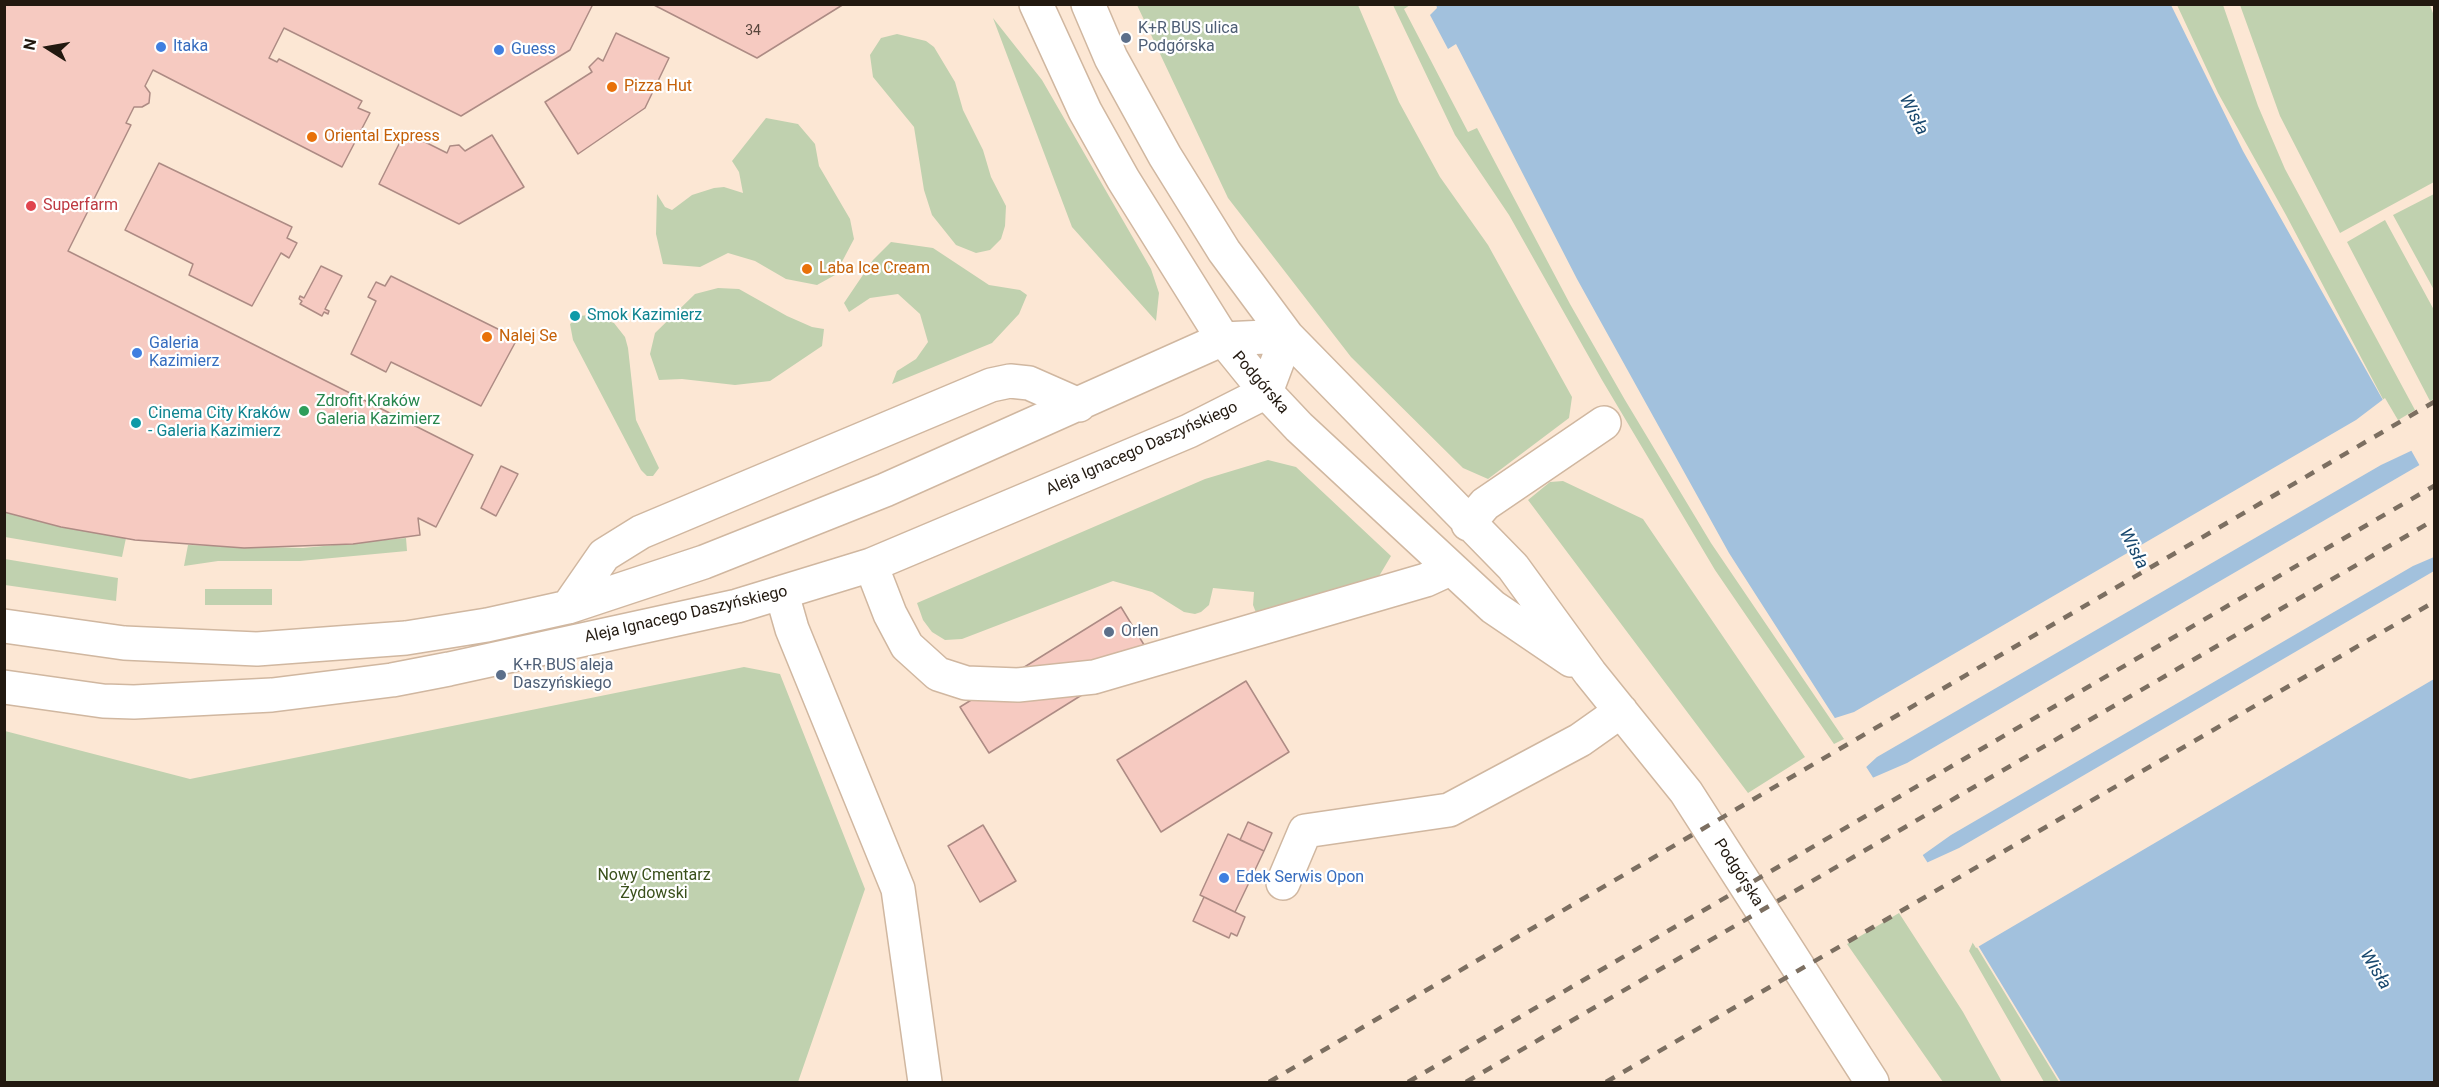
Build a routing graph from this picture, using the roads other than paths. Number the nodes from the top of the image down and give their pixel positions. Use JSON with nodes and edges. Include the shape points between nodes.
{"nodes":[{"id":1,"x":1036,"y":4,"type":"edge"},
{"id":2,"x":1088,"y":4,"type":"edge"},
{"id":3,"x":1287,"y":336,"type":"junction"},
{"id":4,"x":1222,"y":339,"type":"junction"},
{"id":5,"x":1266,"y":392,"type":"junction"},
{"id":6,"x":1079,"y":405,"type":"junction"},
{"id":7,"x":1604,"y":423,"type":"dead end"},
{"id":8,"x":1467,"y":524,"type":"junction"},
{"id":9,"x":871,"y":565,"type":"junction"},
{"id":10,"x":1450,"y":568,"type":"junction"},
{"id":11,"x":782,"y":594,"type":"junction"},
{"id":12,"x":4,"y":604,"type":"edge"},
{"id":13,"x":568,"y":607,"type":"junction"},
{"id":14,"x":4,"y":626,"type":"edge"},
{"id":15,"x":58,"y":634,"type":"junction"},
{"id":16,"x":4,"y":673,"type":"edge"},
{"id":17,"x":1590,"y":673,"type":"junction"},
{"id":18,"x":4,"y":687,"type":"edge"},
{"id":19,"x":62,"y":696,"type":"junction"},
{"id":20,"x":1621,"y":711,"type":"junction"},
{"id":21,"x":1283,"y":883,"type":"dead end"},
{"id":22,"x":925,"y":1083,"type":"edge"},
{"id":23,"x":1872,"y":1083,"type":"edge"}],
"edges":[{"from":1,"to":4,"type":"street","name":"Podgórska","via":[[1085,111]]},
{"from":2,"to":3,"type":"street","name":"Podgórska","via":[[1111,58],[1192,202]]},
{"from":3,"to":4,"type":"street"},
{"from":3,"to":5,"type":"street"},
{"from":3,"to":8,"type":"street","name":"Podgórska"},
{"from":4,"to":5,"type":"street","name":"Podgórska"},
{"from":4,"to":6,"type":"street"},
{"from":5,"to":9,"type":"street","name":"Aleja Ignacego Daszyńskiego","via":[[1154,446]]},
{"from":5,"to":10,"type":"street","name":"Podgórska"},
{"from":6,"to":13,"type":"street","via":[[885,490],[715,558]]},
{"from":6,"to":13,"type":"street","via":[[1029,383],[991,384],[641,532],[604,555]]},
{"from":7,"to":8,"type":"street","via":[[1485,504]]},
{"from":8,"to":17,"type":"street","name":"Podgórska","via":[[1513,567]]},
{"from":9,"to":10,"type":"street","via":[[907,646],[938,674],[966,683],[1018,685],[1094,677],[1426,580]]},
{"from":9,"to":11,"type":"street","name":"Aleja Ignacego Daszyńskiego"},
{"from":10,"to":17,"type":"street","name":"Podgórska","via":[[1493,607]]},
{"from":11,"to":19,"type":"street","name":"Aleja Ignacego Daszyńskiego","via":[[392,680],[272,695],[123,701]]},
{"from":11,"to":22,"type":"street","via":[[792,628],[898,889]]},
{"from":12,"to":15,"type":"street"},
{"from":13,"to":15,"type":"street","via":[[448,632],[313,646],[196,648]]},
{"from":14,"to":15,"type":"street"},
{"from":16,"to":19,"type":"street"},
{"from":17,"to":20,"type":"street","name":"Podgórska"},
{"from":18,"to":19,"type":"street","name":"Aleja Ignacego Daszyńskiego"},
{"from":20,"to":21,"type":"street","via":[[1571,745],[1449,810],[1305,831]]},
{"from":20,"to":23,"type":"street","name":"Podgórska","via":[[1686,792]]}]}
